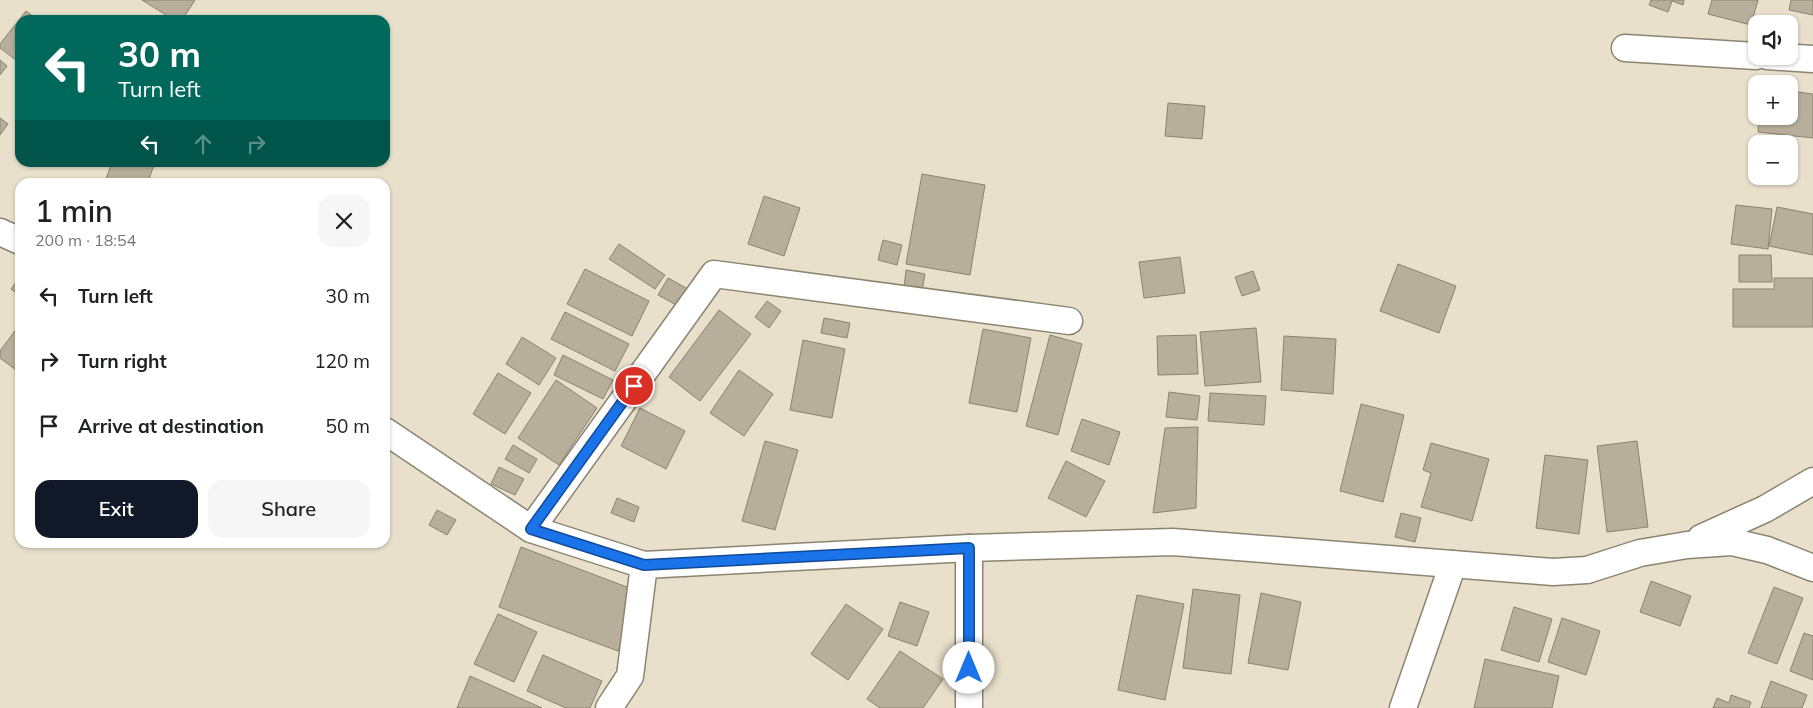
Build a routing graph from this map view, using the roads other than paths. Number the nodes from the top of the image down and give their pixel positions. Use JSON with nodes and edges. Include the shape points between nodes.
{"nodes":[{"id":1,"x":1625,"y":48,"type":"dead end"},
{"id":2,"x":1748,"y":56,"type":"edge"},
{"id":3,"x":1798,"y":58,"type":"edge"},
{"id":4,"x":1813,"y":59,"type":"edge"},
{"id":5,"x":0,"y":232,"type":"edge"},
{"id":6,"x":15,"y":239,"type":"edge"},
{"id":7,"x":1069,"y":321,"type":"dead end"},
{"id":8,"x":390,"y":434,"type":"edge"},
{"id":9,"x":1813,"y":481,"type":"edge"},
{"id":10,"x":531,"y":529,"type":"junction"},
{"id":11,"x":1687,"y":545,"type":"junction"},
{"id":12,"x":969,"y":548,"type":"junction"},
{"id":13,"x":1453,"y":564,"type":"junction"},
{"id":14,"x":644,"y":565,"type":"junction"},
{"id":15,"x":1813,"y":568,"type":"edge"},
{"id":16,"x":609,"y":708,"type":"edge"},
{"id":17,"x":969,"y":708,"type":"edge"},
{"id":18,"x":1403,"y":708,"type":"edge"}],
"edges":[{"from":1,"to":2,"type":"street"},
{"from":3,"to":4,"type":"street"},
{"from":5,"to":6,"type":"street"},
{"from":7,"to":10,"type":"street","via":[[714,274]]},
{"from":8,"to":10,"type":"street"},
{"from":9,"to":11,"type":"street","via":[[1765,509]]},
{"from":10,"to":14,"type":"street"},
{"from":11,"to":13,"type":"street","via":[[1640,553],[1587,570],[1553,572]]},
{"from":11,"to":15,"type":"street","via":[[1732,542],[1767,550]]},
{"from":12,"to":13,"type":"street","via":[[1173,542]]},
{"from":12,"to":14,"type":"street"},
{"from":12,"to":17,"type":"street"},
{"from":13,"to":18,"type":"street"},
{"from":14,"to":16,"type":"street","via":[[630,676]]}]}
